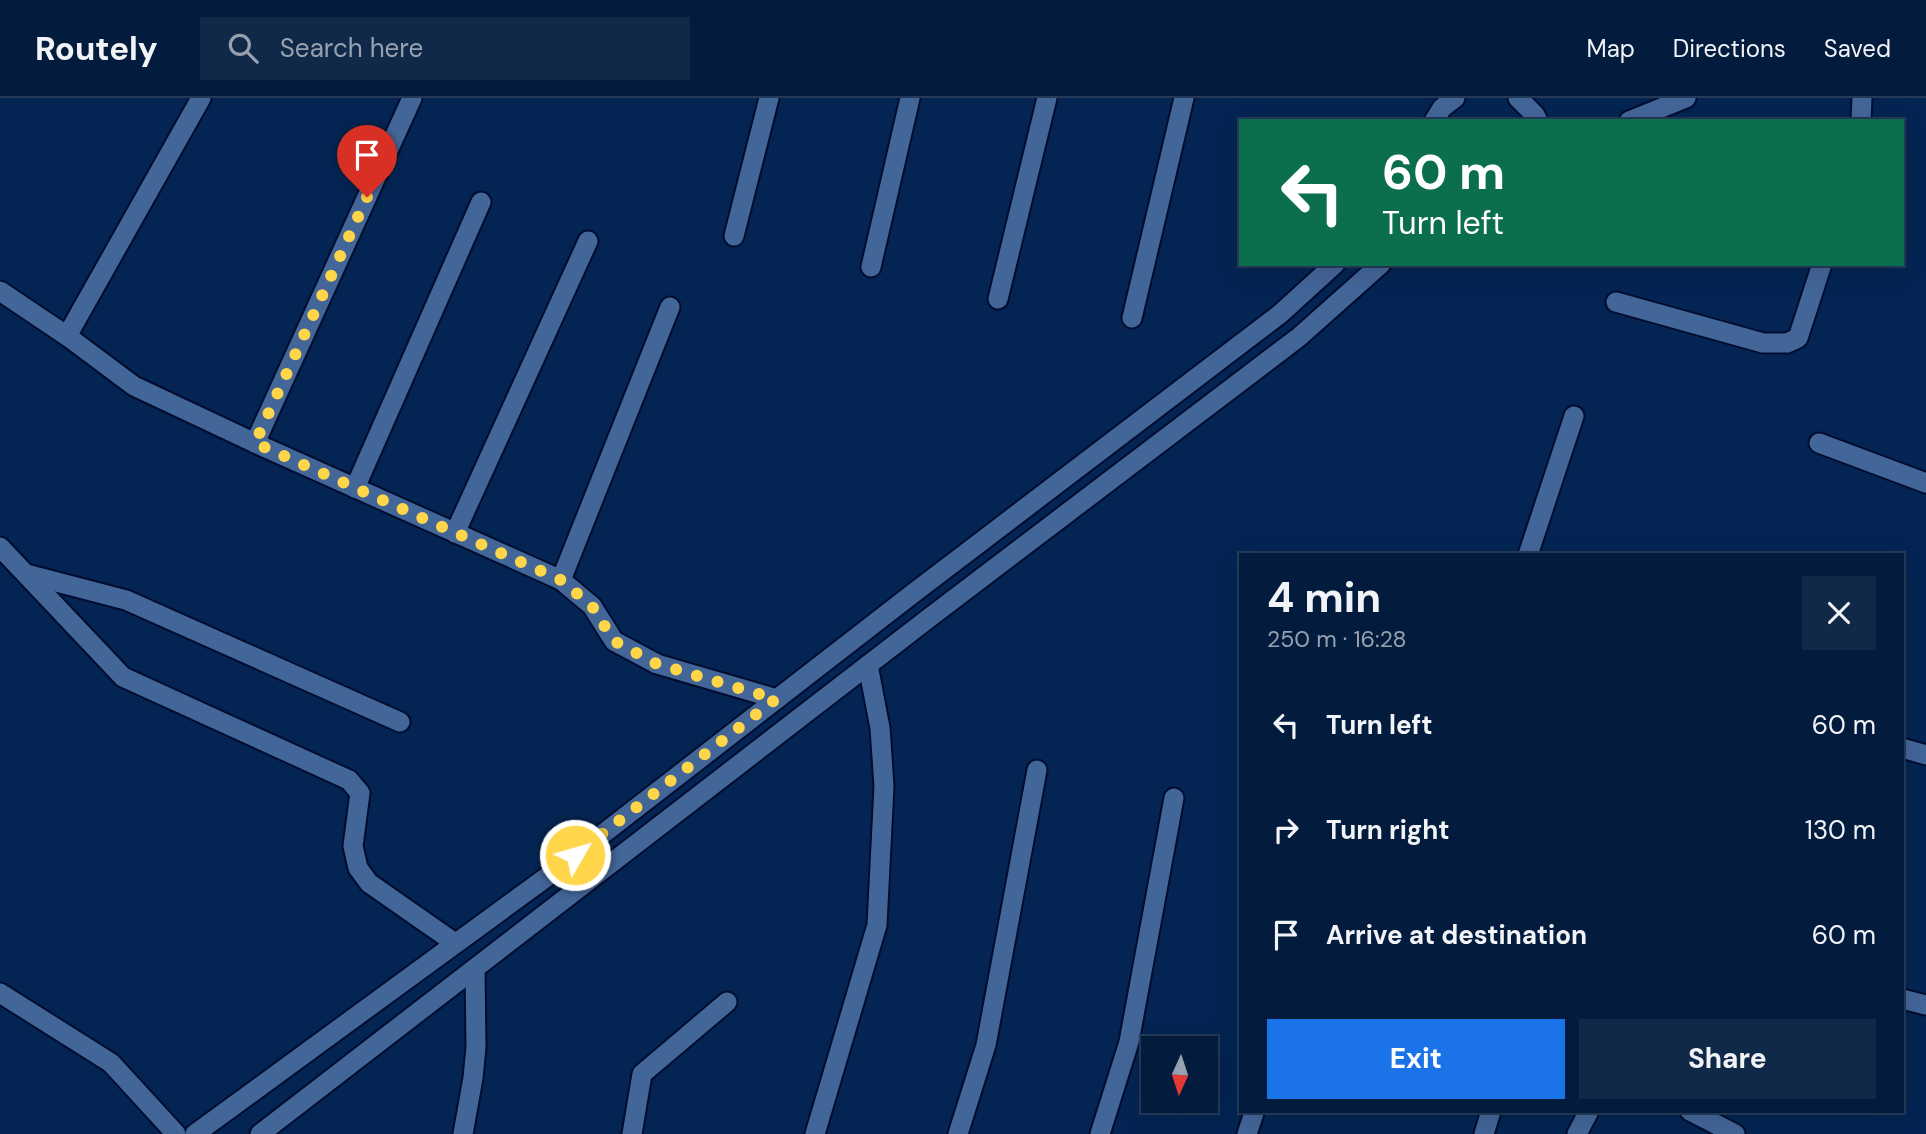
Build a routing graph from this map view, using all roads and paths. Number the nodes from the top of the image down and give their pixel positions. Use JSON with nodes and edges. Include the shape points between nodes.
{"nodes":[{"id":1,"x":201,"y":98,"type":"edge"},
{"id":2,"x":412,"y":98,"type":"edge"},
{"id":3,"x":769,"y":98,"type":"edge"},
{"id":4,"x":910,"y":98,"type":"edge"},
{"id":5,"x":1047,"y":98,"type":"edge"},
{"id":6,"x":1184,"y":98,"type":"edge"},
{"id":7,"x":1686,"y":98,"type":"edge"},
{"id":8,"x":1862,"y":98,"type":"edge"},
{"id":9,"x":1453,"y":99,"type":"edge"},
{"id":10,"x":1526,"y":99,"type":"edge"},
{"id":11,"x":1435,"y":119,"type":"edge"},
{"id":12,"x":1537,"y":119,"type":"edge"},
{"id":13,"x":1634,"y":119,"type":"edge"},
{"id":14,"x":1861,"y":119,"type":"edge"},
{"id":15,"x":481,"y":202,"type":"dead end"},
{"id":16,"x":734,"y":236,"type":"dead end"},
{"id":17,"x":589,"y":241,"type":"dead end"},
{"id":18,"x":1333,"y":266,"type":"edge"},
{"id":19,"x":1379,"y":266,"type":"edge"},
{"id":20,"x":1821,"y":266,"type":"edge"},
{"id":21,"x":871,"y":267,"type":"dead end"},
{"id":22,"x":0,"y":291,"type":"edge"},
{"id":23,"x":998,"y":299,"type":"dead end"},
{"id":24,"x":1616,"y":302,"type":"dead end"},
{"id":25,"x":670,"y":307,"type":"dead end"},
{"id":26,"x":1132,"y":318,"type":"dead end"},
{"id":27,"x":67,"y":336,"type":"junction"},
{"id":28,"x":1574,"y":416,"type":"dead end"},
{"id":29,"x":255,"y":443,"type":"junction"},
{"id":30,"x":1819,"y":443,"type":"dead end"},
{"id":31,"x":1926,"y":483,"type":"edge"},
{"id":32,"x":355,"y":488,"type":"junction"},
{"id":33,"x":456,"y":533,"type":"junction"},
{"id":34,"x":0,"y":547,"type":"edge"},
{"id":35,"x":1529,"y":553,"type":"edge"},
{"id":36,"x":25,"y":573,"type":"junction"},
{"id":37,"x":561,"y":580,"type":"junction"},
{"id":38,"x":868,"y":665,"type":"junction"},
{"id":39,"x":776,"y":699,"type":"junction"},
{"id":40,"x":400,"y":722,"type":"dead end"},
{"id":41,"x":1904,"y":749,"type":"edge"},
{"id":42,"x":1926,"y":755,"type":"edge"},
{"id":43,"x":1037,"y":770,"type":"dead end"},
{"id":44,"x":1174,"y":798,"type":"dead end"},
{"id":45,"x":455,"y":943,"type":"junction"},
{"id":46,"x":475,"y":969,"type":"junction"},
{"id":47,"x":0,"y":993,"type":"edge"},
{"id":48,"x":1904,"y":1000,"type":"edge"},
{"id":49,"x":727,"y":1002,"type":"dead end"},
{"id":50,"x":1926,"y":1005,"type":"edge"},
{"id":51,"x":1254,"y":1113,"type":"edge"},
{"id":52,"x":1490,"y":1113,"type":"edge"},
{"id":53,"x":1588,"y":1113,"type":"edge"},
{"id":54,"x":1694,"y":1113,"type":"edge"},
{"id":55,"x":176,"y":1134,"type":"edge"},
{"id":56,"x":195,"y":1134,"type":"edge"},
{"id":57,"x":260,"y":1134,"type":"edge"},
{"id":58,"x":463,"y":1134,"type":"edge"},
{"id":59,"x":632,"y":1134,"type":"edge"},
{"id":60,"x":815,"y":1134,"type":"edge"},
{"id":61,"x":958,"y":1134,"type":"edge"},
{"id":62,"x":1100,"y":1134,"type":"edge"},
{"id":63,"x":1247,"y":1134,"type":"edge"},
{"id":64,"x":1484,"y":1134,"type":"edge"},
{"id":65,"x":1577,"y":1134,"type":"edge"},
{"id":66,"x":1735,"y":1134,"type":"edge"}],
"edges":[{"from":1,"to":27,"type":"street"},
{"from":2,"to":29,"type":"street"},
{"from":3,"to":16,"type":"street"},
{"from":4,"to":21,"type":"street"},
{"from":5,"to":23,"type":"street"},
{"from":6,"to":26,"type":"street"},
{"from":7,"to":13,"type":"street"},
{"from":8,"to":14,"type":"street"},
{"from":9,"to":11,"type":"street"},
{"from":10,"to":12,"type":"street"},
{"from":15,"to":32,"type":"street"},
{"from":17,"to":33,"type":"street"},
{"from":18,"to":39,"type":"street","via":[[1280,314]]},
{"from":19,"to":38,"type":"street","via":[[1299,337]]},
{"from":20,"to":24,"type":"street","via":[[1798,338],[1787,343],[1763,343]]},
{"from":22,"to":27,"type":"street"},
{"from":25,"to":37,"type":"street"},
{"from":27,"to":29,"type":"street","via":[[134,386]]},
{"from":28,"to":35,"type":"street"},
{"from":29,"to":32,"type":"street"},
{"from":30,"to":31,"type":"street"},
{"from":32,"to":33,"type":"street"},
{"from":33,"to":37,"type":"street"},
{"from":34,"to":36,"type":"street"},
{"from":36,"to":40,"type":"street","via":[[127,600]]},
{"from":36,"to":45,"type":"street","via":[[123,677],[349,780],[360,793],[353,846],[358,868],[369,883]]},
{"from":37,"to":39,"type":"street","via":[[592,606],[614,641],[657,664]]},
{"from":38,"to":46,"type":"street"},
{"from":38,"to":60,"type":"street","via":[[880,728],[884,786],[877,925]]},
{"from":39,"to":45,"type":"street"},
{"from":41,"to":42,"type":"street"},
{"from":43,"to":61,"type":"street","via":[[986,1045]]},
{"from":44,"to":62,"type":"street","via":[[1129,1042]]},
{"from":45,"to":56,"type":"street"},
{"from":46,"to":57,"type":"street"},
{"from":46,"to":58,"type":"street","via":[[476,1047]]},
{"from":47,"to":55,"type":"street","via":[[111,1063]]},
{"from":48,"to":50,"type":"street"},
{"from":49,"to":59,"type":"street","via":[[642,1074]]},
{"from":51,"to":63,"type":"street"},
{"from":52,"to":64,"type":"street"},
{"from":53,"to":65,"type":"street"},
{"from":54,"to":66,"type":"street"}]}
